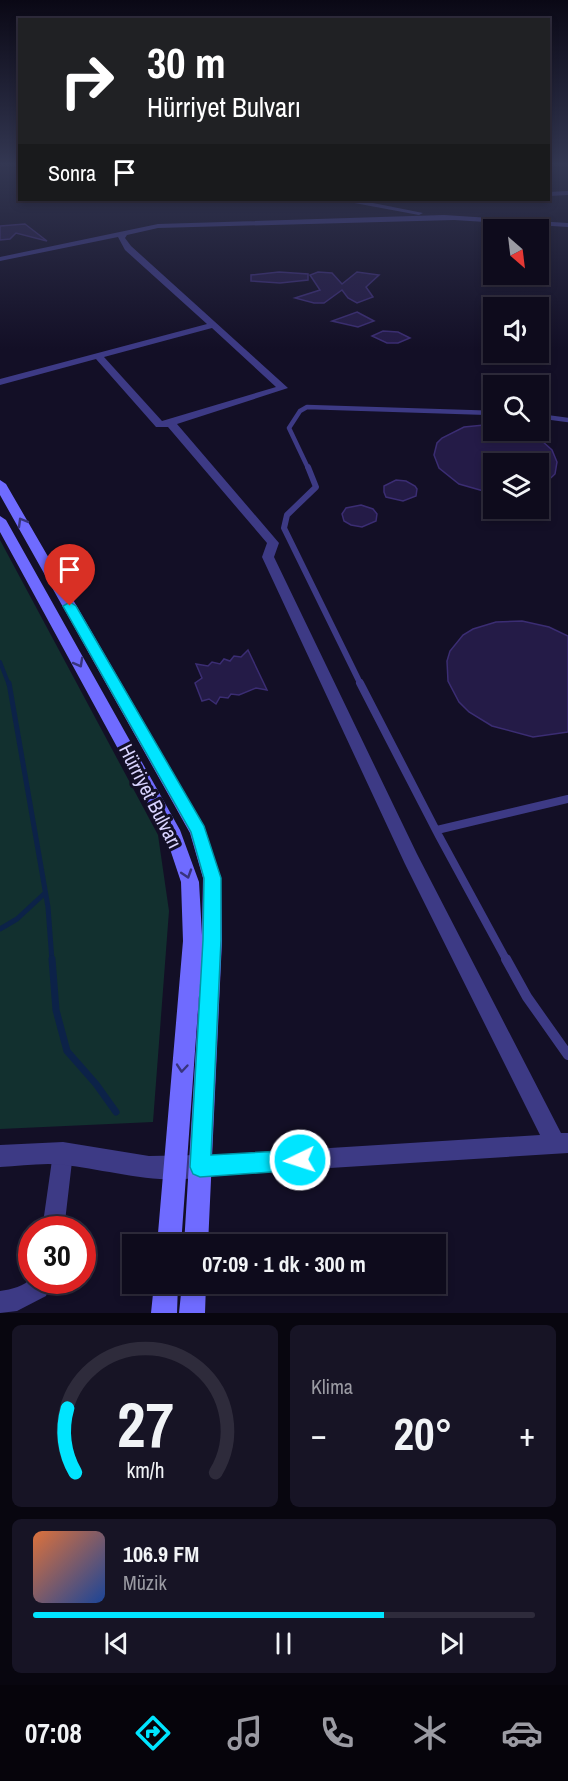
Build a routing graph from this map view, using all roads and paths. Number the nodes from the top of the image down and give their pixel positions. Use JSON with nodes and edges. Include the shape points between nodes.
{"nodes":[{"id":1,"x":157,"y":226,"type":"edge"},
{"id":2,"x":124,"y":233,"type":"junction"},
{"id":3,"x":0,"y":259,"type":"edge"},
{"id":4,"x":214,"y":325,"type":"junction"},
{"id":5,"x":98,"y":356,"type":"junction"},
{"id":6,"x":0,"y":382,"type":"edge"},
{"id":7,"x":483,"y":413,"type":"edge"},
{"id":8,"x":549,"y":417,"type":"edge"},
{"id":9,"x":568,"y":420,"type":"edge"},
{"id":10,"x":170,"y":423,"type":"junction"},
{"id":11,"x":0,"y":484,"type":"edge"},
{"id":12,"x":0,"y":520,"type":"edge"},
{"id":13,"x":568,"y":799,"type":"edge"},
{"id":14,"x":436,"y":830,"type":"junction"},
{"id":15,"x":568,"y":1055,"type":"edge"},
{"id":16,"x":561,"y":1143,"type":"edge"},
{"id":17,"x":63,"y":1153,"type":"junction"},
{"id":18,"x":0,"y":1156,"type":"edge"},
{"id":19,"x":174,"y":1167,"type":"junction"},
{"id":20,"x":200,"y":1167,"type":"junction"},
{"id":21,"x":55,"y":1216,"type":"edge"},
{"id":22,"x":170,"y":1234,"type":"edge"},
{"id":23,"x":197,"y":1234,"type":"edge"},
{"id":24,"x":27,"y":1294,"type":"edge"},
{"id":25,"x":165,"y":1294,"type":"edge"},
{"id":26,"x":193,"y":1294,"type":"edge"},
{"id":27,"x":0,"y":1302,"type":"edge"},
{"id":28,"x":164,"y":1313,"type":"edge"},
{"id":29,"x":192,"y":1313,"type":"edge"}],
"edges":[{"from":1,"to":2,"type":"street"},
{"from":2,"to":3,"type":"street"},
{"from":2,"to":4,"type":"street","via":[[121,238],[128,248]]},
{"from":4,"to":5,"type":"street"},
{"from":4,"to":10,"type":"street","via":[[283,388]]},
{"from":5,"to":6,"type":"street"},
{"from":5,"to":10,"type":"street","via":[[160,425]]},
{"from":7,"to":14,"type":"lane","via":[[307,407],[289,428],[316,487],[311,496],[289,512],[284,528]]},
{"from":8,"to":9,"type":"lane"},
{"from":10,"to":16,"type":"street","via":[[273,543],[268,557],[411,858]]},
{"from":20,"to":11,"type":"main road","name":"Hürriyet Bulvarı","one_way":true,"via":[[212,878],[198,831]]},
{"from":12,"to":19,"type":"main road","name":"Hürriyet Bulvarı","one_way":true,"via":[[174,835],[190,882],[193,941]]},
{"from":13,"to":14,"type":"lane"},
{"from":14,"to":15,"type":"lane","via":[[527,997]]},
{"from":16,"to":20,"type":"street"},
{"from":17,"to":18,"type":"street"},
{"from":17,"to":19,"type":"street","via":[[149,1167]]},
{"from":17,"to":21,"type":"street"},
{"from":19,"to":20,"type":"street"},
{"from":19,"to":22,"type":"main road","name":"Hürriyet Bulvarı"},
{"from":20,"to":23,"type":"main road","name":"Hürriyet Bulvarı"},
{"from":24,"to":27,"type":"street"},
{"from":25,"to":28,"type":"main road"},
{"from":26,"to":29,"type":"main road"}]}
